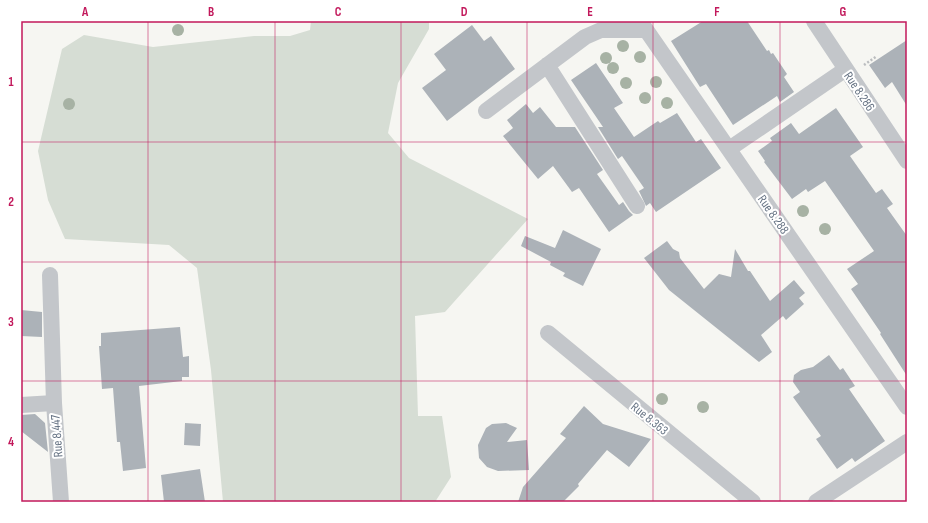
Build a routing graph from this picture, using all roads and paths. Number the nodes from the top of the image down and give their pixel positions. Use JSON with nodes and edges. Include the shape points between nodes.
{"nodes":[{"id":1,"x":814,"y":21,"type":"edge"},
{"id":2,"x":643,"y":25,"type":"edge"},
{"id":3,"x":547,"y":65,"type":"junction"},
{"id":4,"x":846,"y":69,"type":"junction"},
{"id":5,"x":486,"y":111,"type":"dead end"},
{"id":6,"x":729,"y":149,"type":"junction"},
{"id":7,"x":907,"y":161,"type":"edge"},
{"id":8,"x":637,"y":206,"type":"dead end"},
{"id":9,"x":50,"y":275,"type":"dead end"},
{"id":10,"x":548,"y":333,"type":"dead end"},
{"id":11,"x":54,"y":403,"type":"junction"},
{"id":12,"x":21,"y":405,"type":"edge"},
{"id":13,"x":907,"y":407,"type":"edge"},
{"id":14,"x":907,"y":442,"type":"edge"},
{"id":15,"x":61,"y":502,"type":"edge"},
{"id":16,"x":753,"y":502,"type":"edge"},
{"id":17,"x":816,"y":502,"type":"edge"}],
"edges":[{"from":1,"to":4,"type":"street","name":"Rue 8.286"},
{"from":2,"to":3,"type":"street","via":[[592,33]]},
{"from":2,"to":6,"type":"street","name":"Rue 8.288"},
{"from":3,"to":5,"type":"street"},
{"from":3,"to":8,"type":"street"},
{"from":4,"to":6,"type":"street"},
{"from":4,"to":7,"type":"street","name":"Rue 8.286"},
{"from":6,"to":13,"type":"street","name":"Rue 8.288"},
{"from":9,"to":11,"type":"street"},
{"from":10,"to":16,"type":"street","name":"Rue 8.363"},
{"from":11,"to":12,"type":"street","name":"Rue 8.447"},
{"from":11,"to":15,"type":"street","name":"Rue 8.447"},
{"from":14,"to":17,"type":"street"}]}
